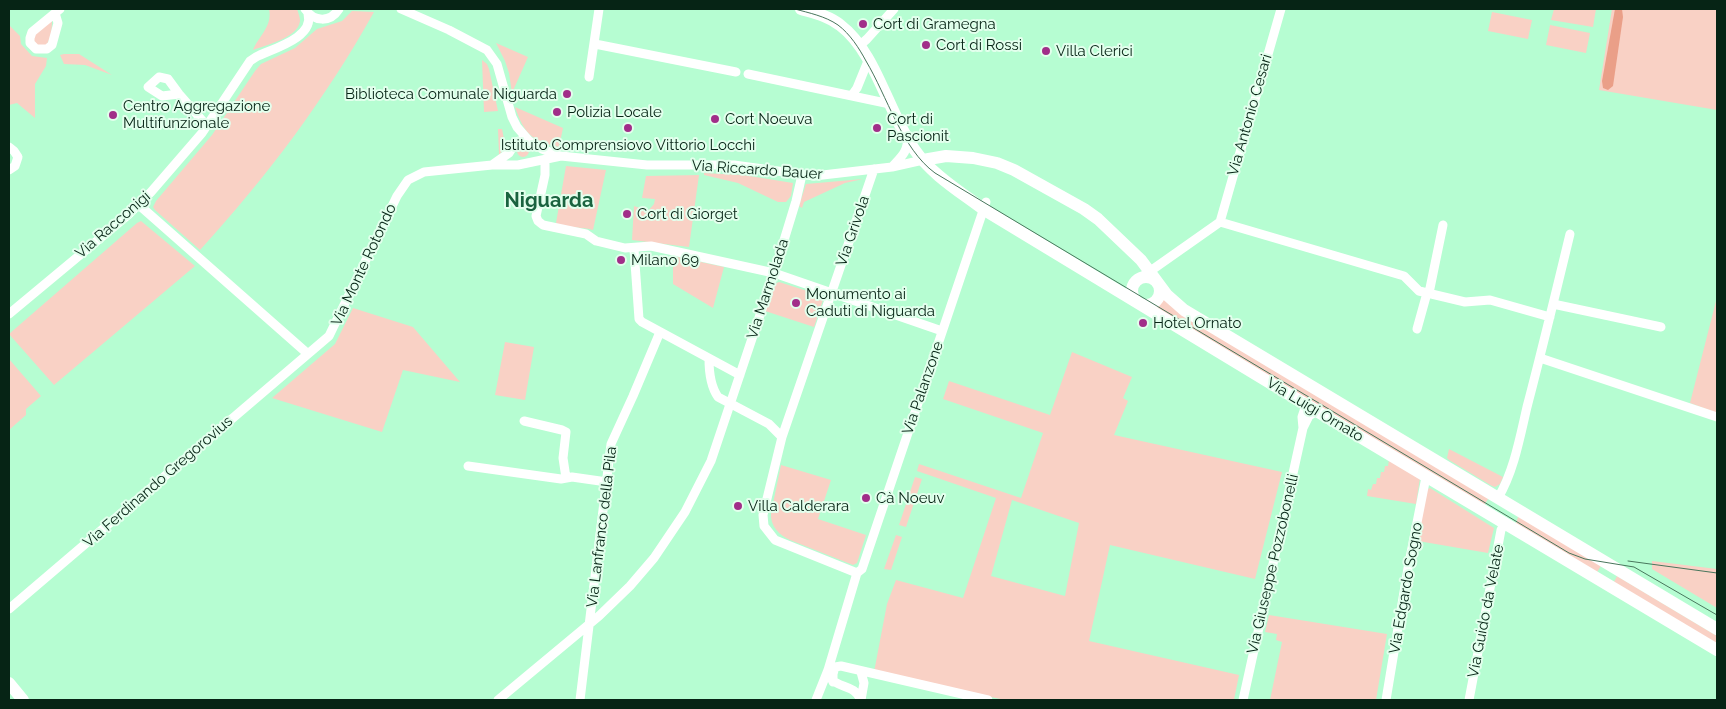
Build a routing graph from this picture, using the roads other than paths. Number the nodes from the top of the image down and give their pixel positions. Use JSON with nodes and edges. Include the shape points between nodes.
{"nodes":[{"id":1,"x":339,"y":9,"type":"edge"},
{"id":2,"x":401,"y":9,"type":"edge"},
{"id":3,"x":599,"y":9,"type":"edge"},
{"id":4,"x":802,"y":9,"type":"edge"},
{"id":5,"x":894,"y":9,"type":"edge"},
{"id":6,"x":1281,"y":9,"type":"edge"},
{"id":7,"x":306,"y":11,"type":"edge"},
{"id":8,"x":595,"y":44,"type":"junction"},
{"id":9,"x":859,"y":46,"type":"junction"},
{"id":10,"x":868,"y":61,"type":"junction"},
{"id":11,"x":736,"y":72,"type":"dead end"},
{"id":12,"x":748,"y":74,"type":"dead end"},
{"id":13,"x":589,"y":77,"type":"dead end"},
{"id":14,"x":179,"y":94,"type":"dead end"},
{"id":15,"x":852,"y":95,"type":"junction"},
{"id":16,"x":890,"y":104,"type":"junction"},
{"id":17,"x":512,"y":117,"type":"junction"},
{"id":18,"x":207,"y":126,"type":"junction"},
{"id":19,"x":907,"y":138,"type":"junction"},
{"id":20,"x":531,"y":142,"type":"junction"},
{"id":21,"x":9,"y":147,"type":"edge"},
{"id":22,"x":512,"y":148,"type":"junction"},
{"id":23,"x":560,"y":156,"type":"junction"},
{"id":24,"x":545,"y":160,"type":"junction"},
{"id":25,"x":923,"y":160,"type":"junction"},
{"id":26,"x":526,"y":163,"type":"junction"},
{"id":27,"x":492,"y":165,"type":"junction"},
{"id":28,"x":892,"y":167,"type":"junction"},
{"id":29,"x":874,"y":169,"type":"junction"},
{"id":30,"x":9,"y":170,"type":"edge"},
{"id":31,"x":802,"y":175,"type":"junction"},
{"id":32,"x":139,"y":205,"type":"junction"},
{"id":33,"x":984,"y":205,"type":"junction"},
{"id":34,"x":1220,"y":222,"type":"junction"},
{"id":35,"x":1443,"y":225,"type":"dead end"},
{"id":36,"x":1570,"y":234,"type":"dead end"},
{"id":37,"x":634,"y":249,"type":"junction"},
{"id":38,"x":774,"y":273,"type":"junction"},
{"id":39,"x":1144,"y":275,"type":"junction"},
{"id":40,"x":1157,"y":282,"type":"junction"},
{"id":41,"x":831,"y":293,"type":"junction"},
{"id":42,"x":1428,"y":293,"type":"junction"},
{"id":43,"x":1138,"y":303,"type":"junction"},
{"id":44,"x":1554,"y":304,"type":"junction"},
{"id":45,"x":9,"y":314,"type":"edge"},
{"id":46,"x":1550,"y":317,"type":"junction"},
{"id":47,"x":1661,"y":327,"type":"dead end"},
{"id":48,"x":1417,"y":329,"type":"dead end"},
{"id":49,"x":942,"y":331,"type":"junction"},
{"id":50,"x":660,"y":332,"type":"junction"},
{"id":51,"x":308,"y":354,"type":"junction"},
{"id":52,"x":1540,"y":358,"type":"junction"},
{"id":53,"x":709,"y":359,"type":"junction"},
{"id":54,"x":740,"y":376,"type":"junction"},
{"id":55,"x":731,"y":402,"type":"junction"},
{"id":56,"x":1312,"y":408,"type":"junction"},
{"id":57,"x":1717,"y":416,"type":"edge"},
{"id":58,"x":524,"y":421,"type":"dead end"},
{"id":59,"x":782,"y":437,"type":"junction"},
{"id":60,"x":468,"y":466,"type":"dead end"},
{"id":61,"x":1426,"y":476,"type":"junction"},
{"id":62,"x":566,"y":478,"type":"junction"},
{"id":63,"x":606,"y":482,"type":"junction"},
{"id":64,"x":1503,"y":501,"type":"junction"},
{"id":65,"x":1491,"y":516,"type":"junction"},
{"id":66,"x":1505,"y":523,"type":"junction"},
{"id":67,"x":1614,"y":567,"type":"junction"},
{"id":68,"x":857,"y":573,"type":"junction"},
{"id":69,"x":1612,"y":588,"type":"junction"},
{"id":70,"x":9,"y":610,"type":"edge"},
{"id":71,"x":590,"y":622,"type":"junction"},
{"id":72,"x":1717,"y":629,"type":"edge"},
{"id":73,"x":1717,"y":650,"type":"edge"},
{"id":74,"x":832,"y":654,"type":"junction"},
{"id":75,"x":842,"y":666,"type":"junction"},
{"id":76,"x":828,"y":670,"type":"junction"},
{"id":77,"x":861,"y":672,"type":"junction"},
{"id":78,"x":872,"y":674,"type":"junction"},
{"id":79,"x":833,"y":682,"type":"junction"},
{"id":80,"x":9,"y":683,"type":"edge"},
{"id":81,"x":864,"y":683,"type":"junction"},
{"id":82,"x":822,"y":686,"type":"junction"},
{"id":83,"x":854,"y":690,"type":"junction"},
{"id":84,"x":23,"y":700,"type":"edge"},
{"id":85,"x":498,"y":700,"type":"edge"},
{"id":86,"x":580,"y":700,"type":"edge"},
{"id":87,"x":816,"y":700,"type":"edge"},
{"id":88,"x":861,"y":700,"type":"edge"},
{"id":89,"x":988,"y":700,"type":"edge"},
{"id":90,"x":1243,"y":700,"type":"edge"},
{"id":91,"x":1386,"y":700,"type":"edge"},
{"id":92,"x":1469,"y":700,"type":"edge"}],
"edges":[{"from":1,"to":7,"type":"street","via":[[324,19],[313,17]]},
{"from":2,"to":17,"type":"street","via":[[487,50],[497,64]]},
{"from":3,"to":8,"type":"street"},
{"from":4,"to":9,"type":"main road","name":"Via Luigi Ornato","via":[[835,21]]},
{"from":5,"to":9,"type":"street"},
{"from":6,"to":34,"type":"street","name":"Via Antonio Cesari"},
{"from":7,"to":18,"type":"street","name":"Via Racconigi","via":[[308,24],[296,38],[250,61]]},
{"from":8,"to":11,"type":"street"},
{"from":8,"to":13,"type":"street"},
{"from":9,"to":10,"type":"main road","name":"Via Luigi Ornato"},
{"from":10,"to":15,"type":"street"},
{"from":10,"to":16,"type":"main road","name":"Via Luigi Ornato"},
{"from":12,"to":15,"type":"street"},
{"from":14,"to":18,"type":"street"},
{"from":15,"to":16,"type":"street"},
{"from":16,"to":19,"type":"main road","name":"Via Luigi Ornato"},
{"from":17,"to":20,"type":"street"},
{"from":17,"to":22,"type":"street"},
{"from":18,"to":32,"type":"street","name":"Via Racconigi"},
{"from":19,"to":25,"type":"main road","name":"Via Luigi Ornato"},
{"from":19,"to":28,"type":"street","via":[[905,152]]},
{"from":20,"to":22,"type":"street","via":[[520,140]]},
{"from":20,"to":23,"type":"street"},
{"from":20,"to":26,"type":"street","via":[[535,153]]},
{"from":21,"to":30,"type":"street","via":[[18,157],[15,166]]},
{"from":22,"to":26,"type":"street","via":[[514,159]]},
{"from":22,"to":27,"type":"street"},
{"from":23,"to":24,"type":"street","name":"Via Monte Rotondo"},
{"from":23,"to":31,"type":"street","name":"Via Riccardo Bauer","via":[[647,165],[734,165]]},
{"from":24,"to":26,"type":"street","name":"Via Monte Rotondo"},
{"from":24,"to":37,"type":"street","via":[[537,219],[540,223],[586,234],[598,242]]},
{"from":25,"to":28,"type":"street","name":"Via Riccardo Bauer"},
{"from":25,"to":33,"type":"main road","name":"Via Luigi Ornato"},
{"from":25,"to":39,"type":"main road","via":[[946,156],[973,158],[1014,170],[1089,212],[1137,256]]},
{"from":26,"to":27,"type":"street","name":"Via Monte Rotondo"},
{"from":27,"to":51,"type":"street","name":"Via Monte Rotondo","via":[[424,172],[406,182],[332,332]]},
{"from":28,"to":29,"type":"street","name":"Via Riccardo Bauer"},
{"from":29,"to":31,"type":"street","name":"Via Riccardo Bauer"},
{"from":29,"to":41,"type":"street","name":"Via Grivola"},
{"from":31,"to":38,"type":"street","name":"Via Marmolada"},
{"from":32,"to":45,"type":"street","name":"Via Racconigi"},
{"from":32,"to":51,"type":"street"},
{"from":33,"to":43,"type":"main road","name":"Via Luigi Ornato"},
{"from":33,"to":49,"type":"street","name":"Via Palanzone"},
{"from":34,"to":39,"type":"street"},
{"from":34,"to":42,"type":"street","via":[[1404,276],[1419,291]]},
{"from":35,"to":42,"type":"street"},
{"from":36,"to":44,"type":"street"},
{"from":37,"to":38,"type":"street","via":[[651,246]]},
{"from":37,"to":50,"type":"street","via":[[639,319]]},
{"from":38,"to":41,"type":"street"},
{"from":38,"to":54,"type":"street","name":"Via Marmolada"},
{"from":39,"to":40,"type":"main road"},
{"from":39,"to":43,"type":"main road","via":[[1132,290]]},
{"from":40,"to":43,"type":"main road","via":[[1160,291],[1156,301],[1148,305]]},
{"from":40,"to":64,"type":"main road","name":"Via Luigi Ornato","via":[[1167,296],[1184,310]]},
{"from":41,"to":49,"type":"street"},
{"from":41,"to":59,"type":"street","name":"Via Grivola"},
{"from":42,"to":46,"type":"street","via":[[1465,302],[1490,300]]},
{"from":42,"to":48,"type":"street"},
{"from":43,"to":56,"type":"main road","name":"Via Luigi Ornato"},
{"from":44,"to":46,"type":"street"},
{"from":44,"to":47,"type":"street"},
{"from":46,"to":52,"type":"street"},
{"from":49,"to":68,"type":"street","name":"Via Palanzone","via":[[862,569]]},
{"from":50,"to":53,"type":"street"},
{"from":50,"to":63,"type":"street","name":"Via Lanfranco della Pila","via":[[611,444]]},
{"from":51,"to":70,"type":"street","name":"Via Ferdinando Gregorovius"},
{"from":52,"to":57,"type":"street"},
{"from":52,"to":64,"type":"street"},
{"from":53,"to":54,"type":"street"},
{"from":53,"to":55,"type":"street","via":[[714,392]]},
{"from":54,"to":55,"type":"street","name":"Via Marmolada"},
{"from":55,"to":59,"type":"street","via":[[769,424]]},
{"from":55,"to":71,"type":"street","name":"Via Marmolada","via":[[711,461],[677,525],[630,586]]},
{"from":56,"to":61,"type":"main road","name":"Via Luigi Ornato"},
{"from":56,"to":90,"type":"street","name":"Via Giuseppe Pozzobonelli","via":[[1302,417],[1303,428]]},
{"from":58,"to":62,"type":"street","via":[[566,432],[563,458]]},
{"from":59,"to":68,"type":"street","via":[[763,515],[764,526],[775,540]]},
{"from":60,"to":62,"type":"street"},
{"from":61,"to":65,"type":"main road","name":"Via Luigi Ornato"},
{"from":61,"to":91,"type":"street","name":"Via Edgardo Sogno"},
{"from":62,"to":63,"type":"street"},
{"from":63,"to":71,"type":"street","name":"Via Lanfranco della Pila"},
{"from":64,"to":65,"type":"main road","via":[[1491,510]]},
{"from":64,"to":66,"type":"main road","via":[[1510,512]]},
{"from":64,"to":67,"type":"main road","name":"Via Luigi Ornato"},
{"from":65,"to":66,"type":"main road","name":"Via Luigi Ornato"},
{"from":66,"to":69,"type":"main road","name":"Via Luigi Ornato"},
{"from":66,"to":92,"type":"street","name":"Via Guido da Velate","via":[[1501,530]]},
{"from":67,"to":69,"type":"main road","via":[[1609,580]]},
{"from":67,"to":72,"type":"main road","name":"Via Luigi Ornato"},
{"from":68,"to":74,"type":"street","name":"Via Palanzone"},
{"from":69,"to":73,"type":"main road","name":"Via Luigi Ornato"},
{"from":71,"to":85,"type":"street","name":"Via Marmolada"},
{"from":71,"to":86,"type":"street","name":"Via Lanfranco della Pila"},
{"from":74,"to":75,"type":"street"},
{"from":74,"to":76,"type":"street","name":"Via Palanzone"},
{"from":75,"to":77,"type":"street"},
{"from":75,"to":79,"type":"street","via":[[836,667]]},
{"from":76,"to":79,"type":"street"},
{"from":76,"to":82,"type":"street","name":"Via Palanzone"},
{"from":77,"to":78,"type":"street"},
{"from":77,"to":81,"type":"street"},
{"from":78,"to":81,"type":"street"},
{"from":78,"to":89,"type":"street"},
{"from":79,"to":82,"type":"street"},
{"from":79,"to":83,"type":"street"},
{"from":80,"to":84,"type":"main road"},
{"from":81,"to":83,"type":"street","via":[[859,690]]},
{"from":81,"to":88,"type":"street"},
{"from":82,"to":87,"type":"street","name":"Via Palanzone"},
{"from":83,"to":88,"type":"street"}]}
